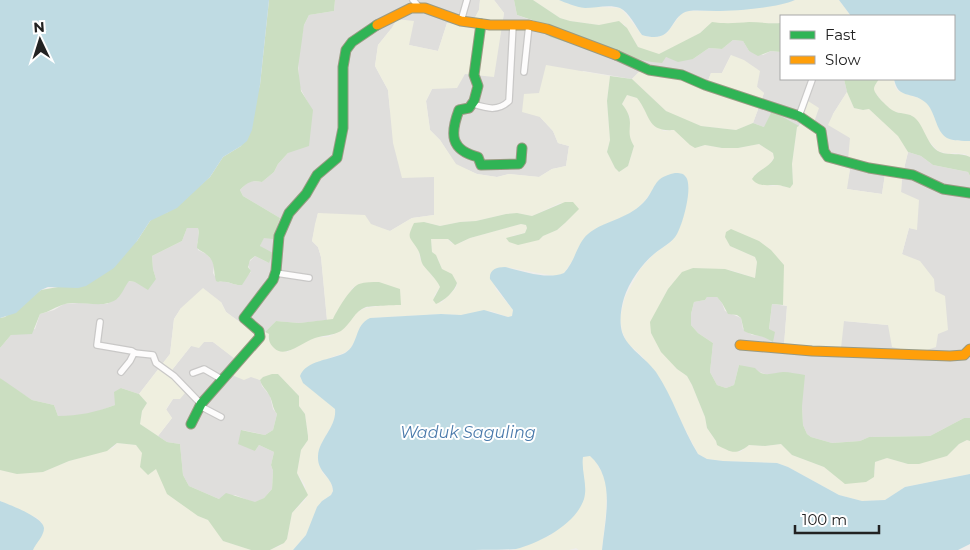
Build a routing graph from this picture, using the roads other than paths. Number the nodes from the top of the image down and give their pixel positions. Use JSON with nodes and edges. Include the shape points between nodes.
{"nodes":[{"id":1,"x":466,"y":0,"type":"edge"},
{"id":2,"x":416,"y":3,"type":"edge"},
{"id":3,"x":461,"y":21,"type":"junction"},
{"id":4,"x":481,"y":24,"type":"junction"},
{"id":5,"x":514,"y":25,"type":"junction"},
{"id":6,"x":529,"y":25,"type":"junction"},
{"id":7,"x":524,"y":72,"type":"dead end"},
{"id":8,"x":812,"y":80,"type":"dead end"},
{"id":9,"x":473,"y":104,"type":"junction"},
{"id":10,"x":799,"y":116,"type":"junction"},
{"id":11,"x":522,"y":148,"type":"dead end"},
{"id":12,"x":970,"y":193,"type":"edge"},
{"id":13,"x":276,"y":273,"type":"junction"},
{"id":14,"x":309,"y":278,"type":"dead end"},
{"id":15,"x":100,"y":322,"type":"dead end"},
{"id":16,"x":740,"y":345,"type":"dead end"},
{"id":17,"x":970,"y":349,"type":"edge"},
{"id":18,"x":135,"y":353,"type":"junction"},
{"id":19,"x":120,"y":372,"type":"dead end"},
{"id":20,"x":193,"y":373,"type":"dead end"},
{"id":21,"x":222,"y":380,"type":"junction"},
{"id":22,"x":201,"y":405,"type":"junction"},
{"id":23,"x":221,"y":417,"type":"dead end"},
{"id":24,"x":190,"y":424,"type":"dead end"}],
"edges":[{"from":1,"to":3,"type":"street"},
{"from":2,"to":3,"type":"street"},
{"from":2,"to":13,"type":"street","via":[[376,25],[346,50],[343,128],[337,158],[317,174],[306,194],[289,213],[278,243]]},
{"from":3,"to":4,"type":"street"},
{"from":4,"to":5,"type":"street"},
{"from":4,"to":9,"type":"street","via":[[474,76],[478,86]]},
{"from":5,"to":6,"type":"street"},
{"from":5,"to":9,"type":"street","via":[[509,101],[495,109]]},
{"from":6,"to":7,"type":"street"},
{"from":6,"to":10,"type":"street","via":[[600,48],[649,70],[682,75]]},
{"from":8,"to":10,"type":"street"},
{"from":9,"to":11,"type":"street","via":[[460,110],[453,132],[461,150],[478,157],[481,165],[519,164]]},
{"from":10,"to":12,"type":"street","via":[[821,130],[824,152],[828,157],[913,175],[948,191]]},
{"from":13,"to":14,"type":"street"},
{"from":13,"to":21,"type":"street","via":[[270,286],[244,318],[259,330],[260,337]]},
{"from":15,"to":18,"type":"street","via":[[97,345]]},
{"from":16,"to":17,"type":"street","via":[[956,356],[962,356]]},
{"from":18,"to":19,"type":"street"},
{"from":18,"to":22,"type":"street","via":[[154,356],[156,363],[174,376]]},
{"from":20,"to":21,"type":"street","via":[[204,369]]},
{"from":21,"to":22,"type":"street"},
{"from":22,"to":23,"type":"street"},
{"from":22,"to":24,"type":"street"}]}
